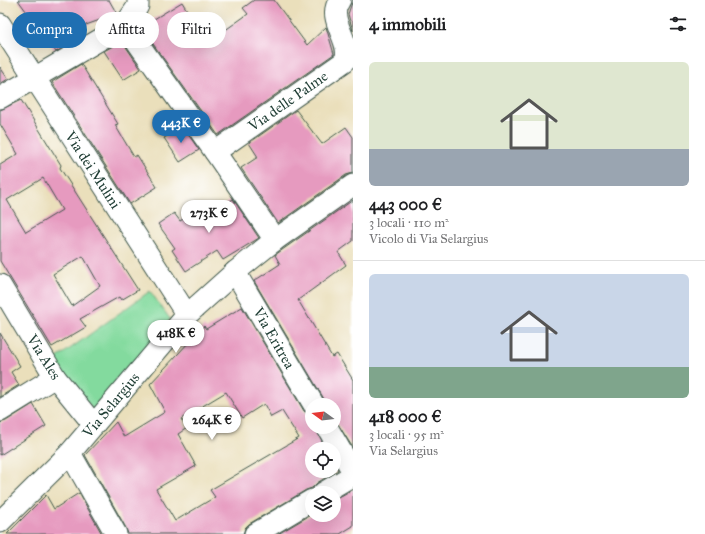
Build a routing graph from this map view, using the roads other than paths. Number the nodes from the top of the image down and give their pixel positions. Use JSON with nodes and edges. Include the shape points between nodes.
{"nodes":[{"id":1,"x":138,"y":0,"type":"edge"},
{"id":2,"x":336,"y":2,"type":"edge"},
{"id":3,"x":134,"y":12,"type":"edge"},
{"id":4,"x":0,"y":24,"type":"edge"},
{"id":5,"x":95,"y":42,"type":"edge"},
{"id":6,"x":141,"y":48,"type":"edge"},
{"id":7,"x":34,"y":78,"type":"junction"},
{"id":8,"x":0,"y":98,"type":"edge"},
{"id":9,"x":215,"y":152,"type":"junction"},
{"id":10,"x":353,"y":185,"type":"edge"},
{"id":11,"x":275,"y":240,"type":"junction"},
{"id":12,"x":235,"y":272,"type":"junction"},
{"id":13,"x":0,"y":285,"type":"edge"},
{"id":14,"x":187,"y":315,"type":"junction"},
{"id":15,"x":55,"y":377,"type":"junction"},
{"id":16,"x":310,"y":398,"type":"edge"},
{"id":17,"x":0,"y":411,"type":"edge"},
{"id":18,"x":94,"y":425,"type":"junction"},
{"id":19,"x":331,"y":434,"type":"edge"},
{"id":20,"x":70,"y":453,"type":"junction"},
{"id":21,"x":353,"y":472,"type":"edge"},
{"id":22,"x":353,"y":475,"type":"edge"},
{"id":23,"x":335,"y":486,"type":"edge"},
{"id":24,"x":305,"y":504,"type":"edge"},
{"id":25,"x":0,"y":522,"type":"edge"},
{"id":26,"x":116,"y":534,"type":"edge"},
{"id":27,"x":254,"y":534,"type":"edge"}],
"edges":[{"from":1,"to":3,"type":"street"},
{"from":2,"to":9,"type":"street","name":"Via delle Palme","via":[[336,12],[350,48],[350,55]]},
{"from":4,"to":7,"type":"street","name":"Via dei Mulini"},
{"from":5,"to":7,"type":"street"},
{"from":6,"to":9,"type":"street"},
{"from":7,"to":8,"type":"street"},
{"from":7,"to":14,"type":"street","name":"Via dei Mulini"},
{"from":9,"to":11,"type":"street"},
{"from":10,"to":11,"type":"street","name":"Via Selargius"},
{"from":11,"to":12,"type":"street","name":"Via Selargius"},
{"from":12,"to":14,"type":"street","name":"Via Selargius"},
{"from":12,"to":16,"type":"street","name":"Via Eritrea"},
{"from":13,"to":15,"type":"street","name":"Via Ales"},
{"from":14,"to":18,"type":"street","name":"Via Selargius"},
{"from":15,"to":17,"type":"street"},
{"from":15,"to":18,"type":"street","name":"Via Ales"},
{"from":18,"to":20,"type":"street","name":"Via Selargius"},
{"from":19,"to":21,"type":"street"},
{"from":20,"to":25,"type":"street","name":"Via Selargius"},
{"from":20,"to":26,"type":"street"},
{"from":22,"to":23,"type":"street"},
{"from":24,"to":27,"type":"street"}]}
